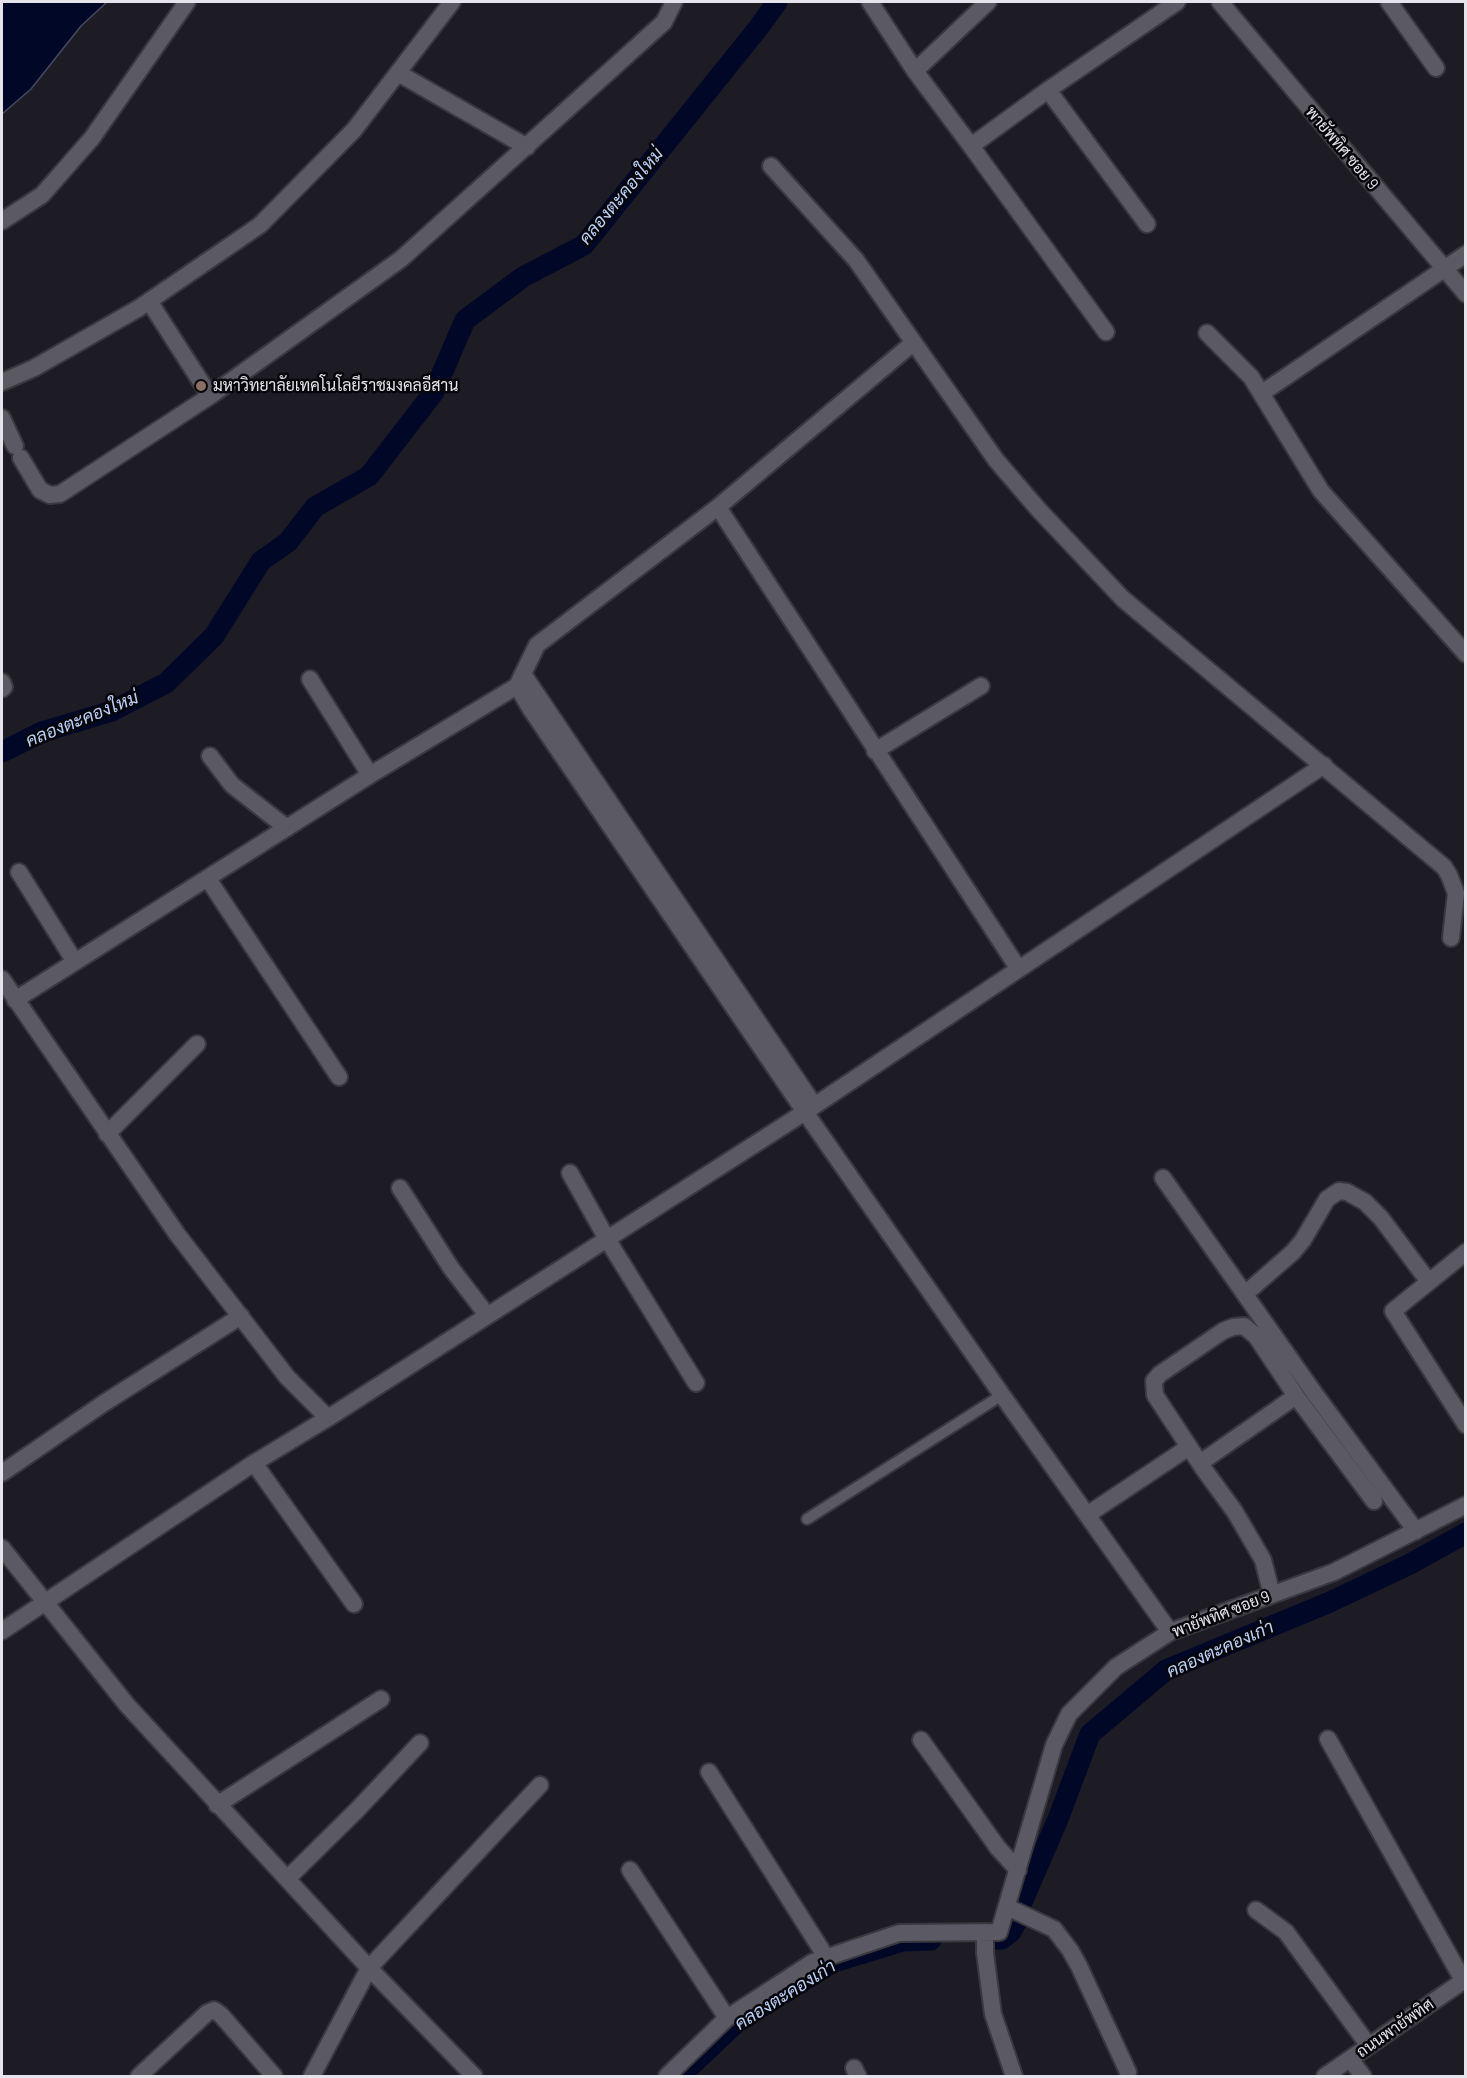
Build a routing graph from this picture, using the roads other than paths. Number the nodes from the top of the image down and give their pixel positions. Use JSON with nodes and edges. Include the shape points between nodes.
{"nodes":[{"id":1,"x":187,"y":2,"type":"edge"},
{"id":2,"x":452,"y":2,"type":"edge"},
{"id":3,"x":674,"y":2,"type":"edge"},
{"id":4,"x":870,"y":2,"type":"edge"},
{"id":5,"x":988,"y":2,"type":"edge"},
{"id":6,"x":1177,"y":2,"type":"edge"},
{"id":7,"x":1220,"y":2,"type":"edge"},
{"id":8,"x":1389,"y":2,"type":"edge"},
{"id":9,"x":1436,"y":68,"type":"dead end"},
{"id":10,"x":915,"y":71,"type":"junction"},
{"id":11,"x":398,"y":73,"type":"junction"},
{"id":12,"x":1047,"y":90,"type":"junction"},
{"id":13,"x":971,"y":146,"type":"junction"},
{"id":14,"x":527,"y":147,"type":"junction"},
{"id":15,"x":771,"y":166,"type":"dead end"},
{"id":16,"x":2,"y":221,"type":"edge"},
{"id":17,"x":1147,"y":224,"type":"dead end"},
{"id":18,"x":1466,"y":254,"type":"edge"},
{"id":19,"x":1444,"y":270,"type":"junction"},
{"id":20,"x":1466,"y":294,"type":"edge"},
{"id":21,"x":149,"y":301,"type":"junction"},
{"id":22,"x":1106,"y":332,"type":"dead end"},
{"id":23,"x":1207,"y":333,"type":"dead end"},
{"id":24,"x":913,"y":343,"type":"junction"},
{"id":25,"x":2,"y":382,"type":"edge"},
{"id":26,"x":1262,"y":393,"type":"junction"},
{"id":27,"x":210,"y":396,"type":"junction"},
{"id":28,"x":2,"y":418,"type":"edge"},
{"id":29,"x":718,"y":507,"type":"junction"},
{"id":30,"x":1466,"y":654,"type":"edge"},
{"id":31,"x":310,"y":679,"type":"dead end"},
{"id":32,"x":520,"y":680,"type":"junction"},
{"id":33,"x":2,"y":682,"type":"edge"},
{"id":34,"x":981,"y":686,"type":"dead end"},
{"id":35,"x":2,"y":688,"type":"edge"},
{"id":36,"x":875,"y":751,"type":"junction"},
{"id":37,"x":210,"y":756,"type":"dead end"},
{"id":38,"x":1324,"y":765,"type":"junction"},
{"id":39,"x":370,"y":775,"type":"junction"},
{"id":40,"x":287,"y":828,"type":"junction"},
{"id":41,"x":19,"y":872,"type":"dead end"},
{"id":42,"x":208,"y":879,"type":"junction"},
{"id":43,"x":1451,"y":938,"type":"dead end"},
{"id":44,"x":75,"y":962,"type":"junction"},
{"id":45,"x":1018,"y":969,"type":"junction"},
{"id":46,"x":2,"y":979,"type":"edge"},
{"id":47,"x":15,"y":1000,"type":"junction"},
{"id":48,"x":197,"y":1044,"type":"dead end"},
{"id":49,"x":339,"y":1077,"type":"dead end"},
{"id":50,"x":809,"y":1108,"type":"junction"},
{"id":51,"x":107,"y":1134,"type":"junction"},
{"id":52,"x":570,"y":1173,"type":"dead end"},
{"id":53,"x":1163,"y":1178,"type":"dead end"},
{"id":54,"x":400,"y":1188,"type":"dead end"},
{"id":55,"x":607,"y":1239,"type":"junction"},
{"id":56,"x":1466,"y":1252,"type":"edge"},
{"id":57,"x":1429,"y":1282,"type":"junction"},
{"id":58,"x":1245,"y":1293,"type":"junction"},
{"id":59,"x":241,"y":1316,"type":"junction"},
{"id":60,"x":487,"y":1316,"type":"junction"},
{"id":61,"x":696,"y":1383,"type":"dead end"},
{"id":62,"x":1002,"y":1395,"type":"junction"},
{"id":63,"x":1296,"y":1396,"type":"junction"},
{"id":64,"x":328,"y":1418,"type":"junction"},
{"id":65,"x":1466,"y":1425,"type":"edge"},
{"id":66,"x":1190,"y":1447,"type":"junction"},
{"id":67,"x":254,"y":1463,"type":"junction"},
{"id":68,"x":1200,"y":1464,"type":"junction"},
{"id":69,"x":2,"y":1473,"type":"edge"},
{"id":70,"x":1374,"y":1501,"type":"dead end"},
{"id":71,"x":1466,"y":1505,"type":"edge"},
{"id":72,"x":1087,"y":1515,"type":"junction"},
{"id":73,"x":807,"y":1519,"type":"dead end"},
{"id":74,"x":1416,"y":1531,"type":"junction"},
{"id":75,"x":2,"y":1548,"type":"edge"},
{"id":76,"x":1272,"y":1594,"type":"junction"},
{"id":77,"x":44,"y":1601,"type":"junction"},
{"id":78,"x":354,"y":1604,"type":"dead end"},
{"id":79,"x":2,"y":1631,"type":"edge"},
{"id":80,"x":1170,"y":1632,"type":"junction"},
{"id":81,"x":381,"y":1699,"type":"dead end"},
{"id":82,"x":1328,"y":1739,"type":"dead end"},
{"id":83,"x":921,"y":1740,"type":"dead end"},
{"id":84,"x":420,"y":1743,"type":"dead end"},
{"id":85,"x":709,"y":1772,"type":"dead end"},
{"id":86,"x":540,"y":1785,"type":"dead end"},
{"id":87,"x":217,"y":1805,"type":"junction"},
{"id":88,"x":630,"y":1870,"type":"dead end"},
{"id":89,"x":1018,"y":1870,"type":"junction"},
{"id":90,"x":287,"y":1879,"type":"junction"},
{"id":91,"x":1007,"y":1907,"type":"junction"},
{"id":92,"x":1256,"y":1910,"type":"dead end"},
{"id":93,"x":992,"y":1932,"type":"junction"},
{"id":94,"x":826,"y":1957,"type":"junction"},
{"id":95,"x":369,"y":1968,"type":"junction"},
{"id":96,"x":1464,"y":1979,"type":"edge"},
{"id":97,"x":728,"y":2018,"type":"junction"},
{"id":98,"x":1369,"y":2046,"type":"junction"},
{"id":99,"x":1350,"y":2059,"type":"junction"},
{"id":100,"x":1128,"y":2072,"type":"dead end"},
{"id":101,"x":139,"y":2076,"type":"edge"},
{"id":102,"x":274,"y":2076,"type":"edge"},
{"id":103,"x":312,"y":2076,"type":"edge"},
{"id":104,"x":474,"y":2076,"type":"edge"},
{"id":105,"x":667,"y":2076,"type":"edge"},
{"id":106,"x":1014,"y":2076,"type":"edge"},
{"id":107,"x":1325,"y":2076,"type":"edge"},
{"id":108,"x":1363,"y":2076,"type":"edge"}],
"edges":[{"from":1,"to":16,"type":"street","via":[[92,138],[42,195]]},
{"from":2,"to":11,"type":"street"},
{"from":3,"to":14,"type":"street","via":[[664,22]]},
{"from":4,"to":10,"type":"street"},
{"from":5,"to":10,"type":"street"},
{"from":6,"to":12,"type":"street"},
{"from":7,"to":19,"type":"street","name":"พายัพทิศ ซอย 9"},
{"from":8,"to":9,"type":"street"},
{"from":10,"to":13,"type":"street"},
{"from":11,"to":14,"type":"street"},
{"from":11,"to":21,"type":"street","via":[[354,129],[260,225]]},
{"from":12,"to":13,"type":"street"},
{"from":12,"to":17,"type":"street"},
{"from":13,"to":22,"type":"street"},
{"from":14,"to":27,"type":"street","via":[[401,259]]},
{"from":15,"to":24,"type":"street","via":[[856,260]]},
{"from":18,"to":19,"type":"street"},
{"from":19,"to":20,"type":"street","name":"พายัพทิศ ซอย 9"},
{"from":19,"to":26,"type":"street"},
{"from":21,"to":25,"type":"street","via":[[34,368]]},
{"from":21,"to":27,"type":"street"},
{"from":23,"to":26,"type":"street"},
{"from":24,"to":29,"type":"street"},
{"from":24,"to":38,"type":"street","via":[[996,460],[1123,599]]},
{"from":26,"to":30,"type":"street","via":[[1322,491]]},
{"from":27,"to":28,"type":"street","via":[[60,494],[40,490]]},
{"from":29,"to":32,"type":"street","via":[[537,645]]},
{"from":29,"to":36,"type":"street"},
{"from":31,"to":39,"type":"street"},
{"from":32,"to":39,"type":"street"},
{"from":32,"to":50,"type":"street","via":[[537,718]]},
{"from":33,"to":35,"type":"street"},
{"from":34,"to":36,"type":"street"},
{"from":36,"to":45,"type":"street"},
{"from":37,"to":40,"type":"street","via":[[232,785]]},
{"from":38,"to":43,"type":"street","via":[[1444,867],[1456,893]]},
{"from":38,"to":45,"type":"street"},
{"from":39,"to":40,"type":"street"},
{"from":40,"to":42,"type":"street"},
{"from":41,"to":44,"type":"street"},
{"from":42,"to":44,"type":"street"},
{"from":42,"to":49,"type":"street"},
{"from":44,"to":47,"type":"street"},
{"from":45,"to":50,"type":"street"},
{"from":46,"to":47,"type":"street"},
{"from":47,"to":51,"type":"street"},
{"from":48,"to":51,"type":"street"},
{"from":50,"to":55,"type":"street"},
{"from":50,"to":62,"type":"street"},
{"from":51,"to":59,"type":"street"},
{"from":52,"to":55,"type":"street"},
{"from":53,"to":58,"type":"street"},
{"from":54,"to":60,"type":"street"},
{"from":55,"to":60,"type":"street"},
{"from":55,"to":61,"type":"street"},
{"from":56,"to":57,"type":"street"},
{"from":57,"to":58,"type":"street","via":[[1382,1218],[1365,1202],[1340,1191],[1327,1198],[1293,1252]]},
{"from":57,"to":65,"type":"street","via":[[1394,1311]]},
{"from":58,"to":74,"type":"street"},
{"from":59,"to":64,"type":"street","via":[[287,1377]]},
{"from":59,"to":69,"type":"street"},
{"from":60,"to":64,"type":"street"},
{"from":62,"to":72,"type":"street"},
{"from":62,"to":73,"type":"lane"},
{"from":63,"to":66,"type":"street","via":[[1256,1336],[1244,1326],[1233,1327],[1173,1364],[1154,1381],[1155,1395]]},
{"from":63,"to":68,"type":"street"},
{"from":63,"to":70,"type":"street"},
{"from":64,"to":67,"type":"street"},
{"from":66,"to":68,"type":"street"},
{"from":66,"to":72,"type":"street"},
{"from":67,"to":77,"type":"street"},
{"from":67,"to":78,"type":"street"},
{"from":68,"to":76,"type":"street","via":[[1263,1560]]},
{"from":71,"to":74,"type":"street","name":"พายัพทิศ ซอย 9"},
{"from":72,"to":80,"type":"street"},
{"from":74,"to":76,"type":"street","name":"พายัพทิศ ซอย 9","via":[[1334,1572]]},
{"from":75,"to":77,"type":"street"},
{"from":76,"to":80,"type":"street","name":"พายัพทิศ ซอย 9"},
{"from":77,"to":79,"type":"street"},
{"from":77,"to":87,"type":"street","via":[[128,1705]]},
{"from":80,"to":89,"type":"street","name":"พายัพทิศ ซอย 9","via":[[1116,1667],[1069,1714],[1054,1745]]},
{"from":81,"to":87,"type":"street"},
{"from":82,"to":96,"type":"street"},
{"from":83,"to":89,"type":"street"},
{"from":84,"to":90,"type":"street"},
{"from":85,"to":94,"type":"street"},
{"from":86,"to":95,"type":"street"},
{"from":87,"to":90,"type":"street"},
{"from":88,"to":97,"type":"street"},
{"from":89,"to":91,"type":"street","name":"พายัพทิศ ซอย 9"},
{"from":90,"to":95,"type":"street"},
{"from":91,"to":93,"type":"street","name":"พายัพทิศ ซอย 9"},
{"from":91,"to":100,"type":"street","via":[[1054,1929],[1070,1950]]},
{"from":92,"to":98,"type":"street","via":[[1286,1932]]},
{"from":93,"to":94,"type":"street","via":[[899,1933]]},
{"from":93,"to":106,"type":"street","name":"พายัพทิศ ซอย 9","via":[[985,1953],[993,2014]]},
{"from":94,"to":97,"type":"street"},
{"from":95,"to":103,"type":"street"},
{"from":95,"to":104,"type":"street"},
{"from":96,"to":98,"type":"street","name":"ถนนพายัพทิศ"},
{"from":97,"to":105,"type":"street"},
{"from":98,"to":99,"type":"street","name":"ถนนพายัพทิศ"},
{"from":99,"to":107,"type":"street","name":"ถนนพายัพทิศ"},
{"from":99,"to":108,"type":"street"},
{"from":101,"to":102,"type":"street","via":[[214,2010]]}]}
